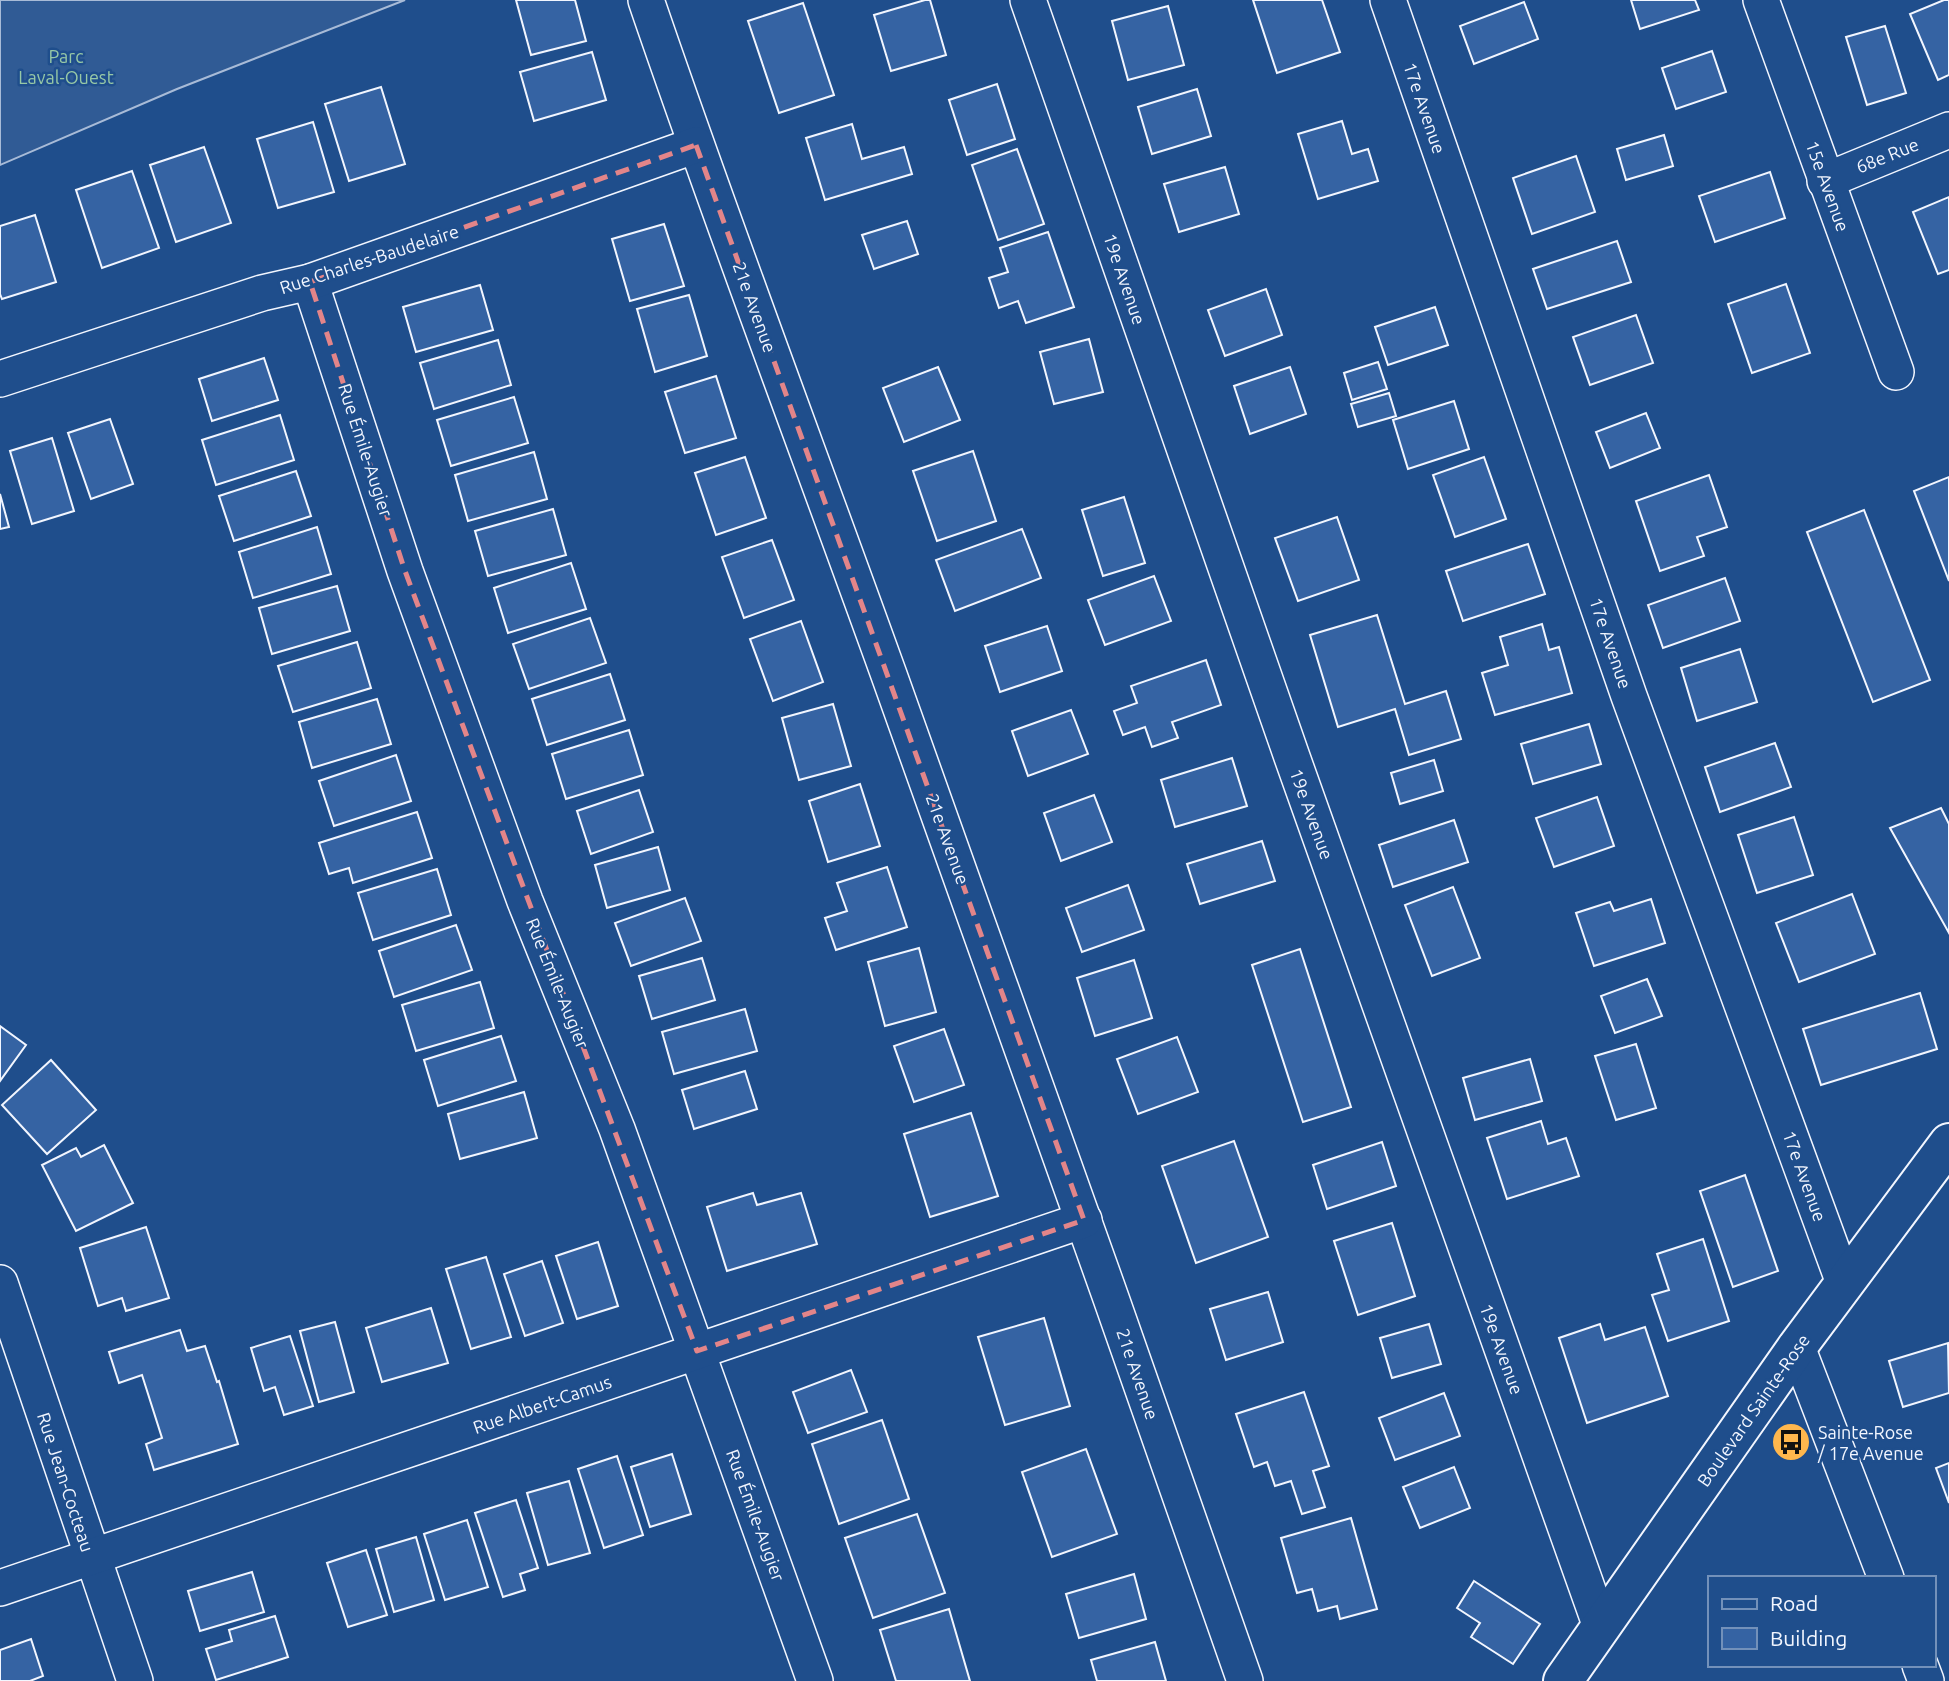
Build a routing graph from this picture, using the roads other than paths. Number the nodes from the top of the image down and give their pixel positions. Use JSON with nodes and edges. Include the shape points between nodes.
{"nodes":[{"id":1,"x":646,"y":0,"type":"edge"},
{"id":2,"x":1028,"y":0,"type":"edge"},
{"id":3,"x":1388,"y":0,"type":"edge"},
{"id":4,"x":1761,"y":0,"type":"edge"},
{"id":5,"x":1949,"y":130,"type":"edge"},
{"id":6,"x":696,"y":145,"type":"junction"},
{"id":7,"x":1825,"y":181,"type":"junction"},
{"id":8,"x":310,"y":282,"type":"junction"},
{"id":9,"x":1896,"y":372,"type":"dead end"},
{"id":10,"x":0,"y":379,"type":"edge"},
{"id":11,"x":1949,"y":1143,"type":"edge"},
{"id":12,"x":1084,"y":1220,"type":"junction"},
{"id":13,"x":0,"y":1283,"type":"edge"},
{"id":14,"x":1844,"y":1283,"type":"junction"},
{"id":15,"x":1797,"y":1347,"type":"junction"},
{"id":16,"x":697,"y":1351,"type":"junction"},
{"id":17,"x":91,"y":1557,"type":"junction"},
{"id":18,"x":1885,"y":1576,"type":"edge"},
{"id":19,"x":0,"y":1588,"type":"edge"},
{"id":20,"x":1601,"y":1627,"type":"junction"},
{"id":21,"x":135,"y":1681,"type":"edge"},
{"id":22,"x":815,"y":1681,"type":"edge"},
{"id":23,"x":1245,"y":1681,"type":"edge"},
{"id":24,"x":1563,"y":1681,"type":"edge"}],
"edges":[{"from":1,"to":6,"type":"street","name":"21e Avenue"},
{"from":2,"to":20,"type":"street","name":"19e Avenue"},
{"from":3,"to":14,"type":"street","name":"17e Avenue","via":[[1629,696]]},
{"from":4,"to":7,"type":"street","name":"15e Avenue"},
{"from":5,"to":7,"type":"street","name":"68e Rue"},
{"from":6,"to":8,"type":"street","name":"Rue Charles-Baudelaire"},
{"from":6,"to":12,"type":"street","name":"21e Avenue"},
{"from":7,"to":9,"type":"street","name":"15e Avenue"},
{"from":8,"to":10,"type":"street","name":"Rue Charles-Baudelaire","via":[[262,293]]},
{"from":8,"to":16,"type":"street","name":"Rue Émile-Augier","via":[[410,584]]},
{"from":11,"to":14,"type":"street","name":"Boulevard Sainte-Rose"},
{"from":12,"to":16,"type":"street","name":"Rue Albert-Camus"},
{"from":12,"to":23,"type":"street","name":"21e Avenue"},
{"from":13,"to":17,"type":"street","name":"Rue Jean-Cocteau"},
{"from":14,"to":15,"type":"street","name":"Boulevard Sainte-Rose"},
{"from":15,"to":18,"type":"street"},
{"from":15,"to":20,"type":"street","name":"Boulevard Sainte-Rose"},
{"from":16,"to":17,"type":"street","name":"Rue Albert-Camus"},
{"from":16,"to":22,"type":"street","name":"Rue Émile-Augier"},
{"from":17,"to":19,"type":"street","name":"Rue Albert-Camus"},
{"from":17,"to":21,"type":"street","name":"Rue Jean-Cocteau"},
{"from":20,"to":24,"type":"street","name":"Boulevard Sainte-Rose"}]}
